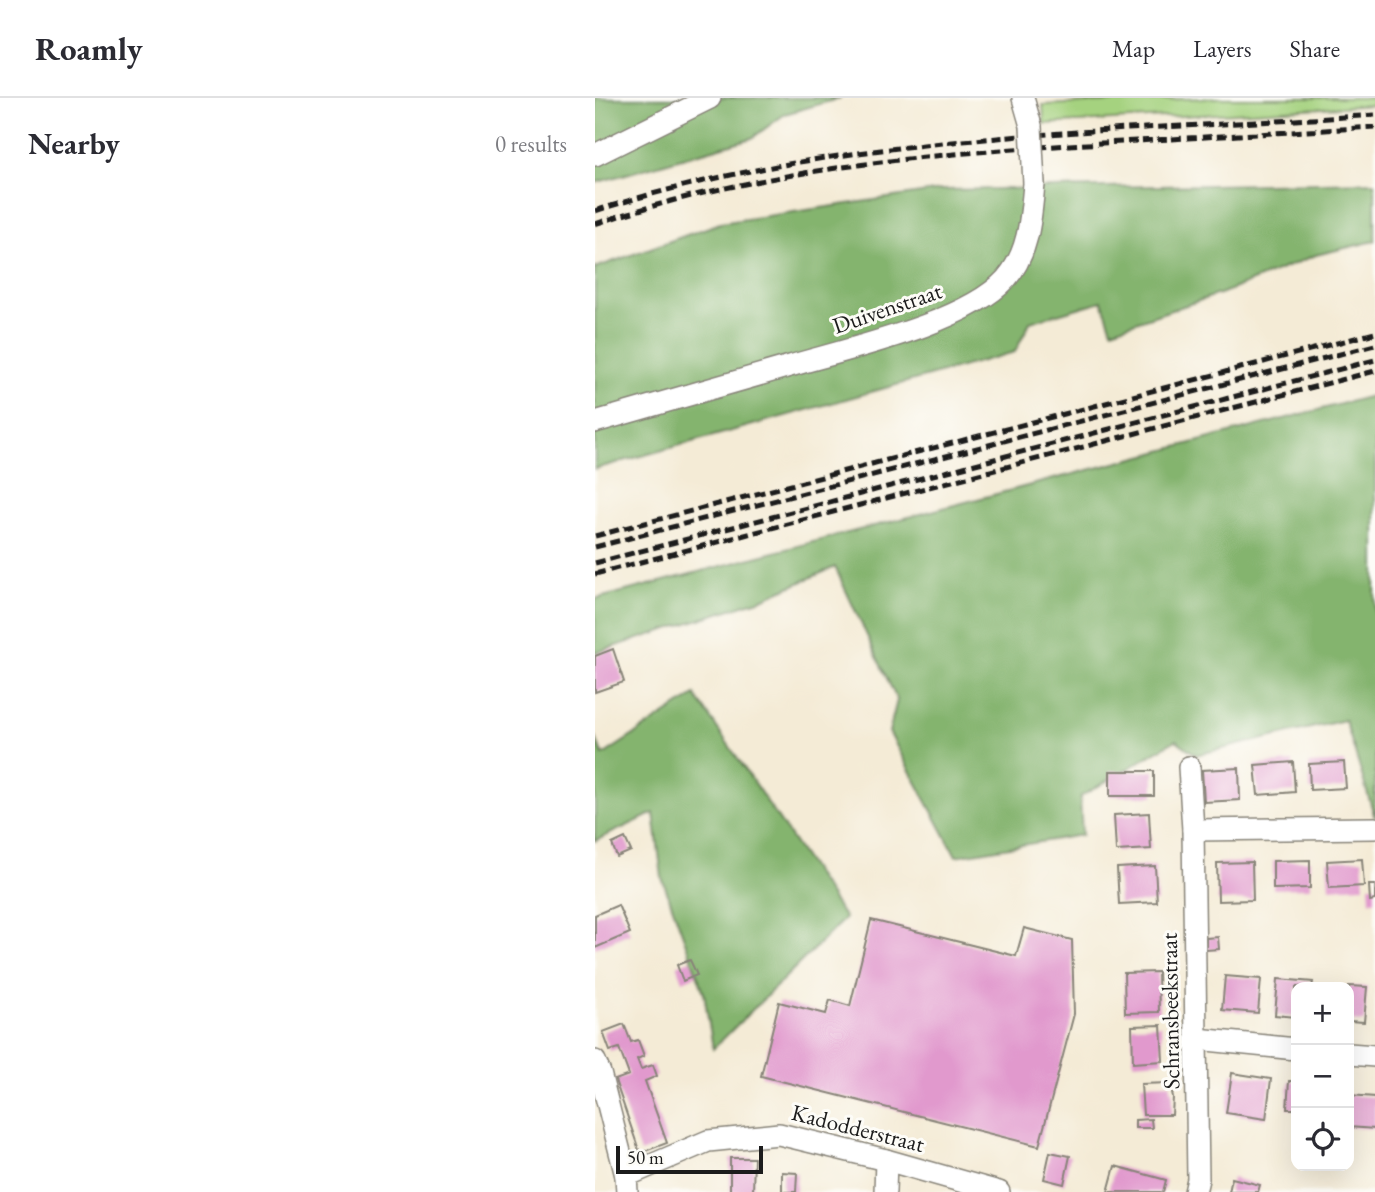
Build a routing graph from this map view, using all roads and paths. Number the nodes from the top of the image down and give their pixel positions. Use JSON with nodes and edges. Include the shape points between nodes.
{"nodes":[{"id":1,"x":710,"y":98,"type":"edge"},
{"id":2,"x":1023,"y":98,"type":"edge"},
{"id":3,"x":595,"y":155,"type":"edge"},
{"id":4,"x":595,"y":422,"type":"edge"},
{"id":5,"x":1189,"y":767,"type":"dead end"},
{"id":6,"x":1375,"y":828,"type":"edge"},
{"id":7,"x":1193,"y":830,"type":"junction"},
{"id":8,"x":1197,"y":1039,"type":"junction"},
{"id":9,"x":1291,"y":1048,"type":"edge"},
{"id":10,"x":1354,"y":1054,"type":"edge"},
{"id":11,"x":1375,"y":1056,"type":"edge"},
{"id":12,"x":595,"y":1061,"type":"edge"},
{"id":13,"x":885,"y":1160,"type":"junction"},
{"id":14,"x":627,"y":1184,"type":"edge"},
{"id":15,"x":885,"y":1192,"type":"edge"},
{"id":16,"x":999,"y":1192,"type":"edge"},
{"id":17,"x":1195,"y":1192,"type":"edge"}],
"edges":[{"from":1,"to":3,"type":"street"},
{"from":2,"to":4,"type":"street","name":"Duivenstraat","bridge":true,"via":[[1031,126],[1034,184],[1028,235],[1019,261],[990,294],[899,334]]},
{"from":5,"to":7,"type":"street","name":"Schransbeekstraat"},
{"from":6,"to":7,"type":"street"},
{"from":7,"to":8,"type":"street","name":"Schransbeekstraat"},
{"from":8,"to":9,"type":"street"},
{"from":8,"to":17,"type":"street","name":"Schransbeekstraat"},
{"from":10,"to":11,"type":"street"},
{"from":12,"to":14,"type":"street"},
{"from":13,"to":14,"type":"street","name":"Kadodderstraat","via":[[779,1134],[708,1141]]},
{"from":13,"to":15,"type":"street"},
{"from":13,"to":16,"type":"street","name":"Kadodderstraat"}]}
